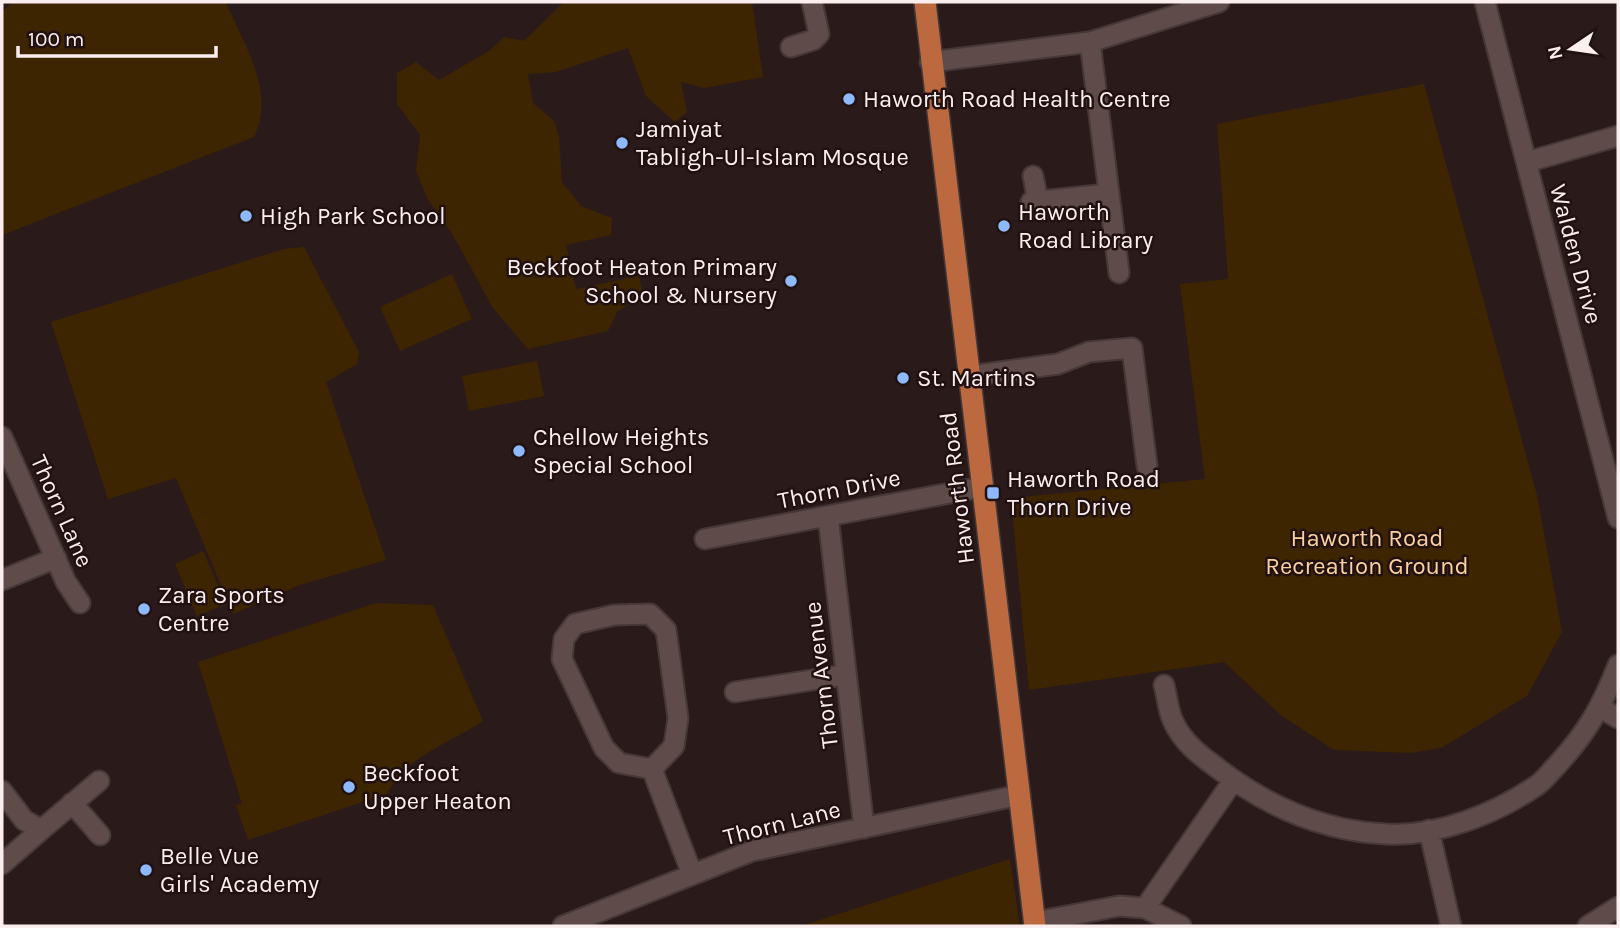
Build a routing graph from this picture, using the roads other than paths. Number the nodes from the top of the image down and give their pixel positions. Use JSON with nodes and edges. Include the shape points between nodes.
{"nodes":[{"id":1,"x":812,"y":2,"type":"edge"},
{"id":2,"x":925,"y":2,"type":"edge"},
{"id":3,"x":1219,"y":2,"type":"edge"},
{"id":4,"x":1485,"y":2,"type":"edge"},
{"id":5,"x":1090,"y":42,"type":"junction"},
{"id":6,"x":791,"y":47,"type":"dead end"},
{"id":7,"x":930,"y":62,"type":"junction"},
{"id":8,"x":1618,"y":136,"type":"edge"},
{"id":9,"x":1527,"y":162,"type":"junction"},
{"id":10,"x":1033,"y":176,"type":"dead end"},
{"id":11,"x":1108,"y":194,"type":"junction"},
{"id":12,"x":1119,"y":273,"type":"dead end"},
{"id":13,"x":970,"y":376,"type":"junction"},
{"id":14,"x":2,"y":438,"type":"edge"},
{"id":15,"x":1147,"y":466,"type":"dead end"},
{"id":16,"x":982,"y":487,"type":"junction"},
{"id":17,"x":1617,"y":507,"type":"edge"},
{"id":18,"x":828,"y":516,"type":"junction"},
{"id":19,"x":705,"y":539,"type":"dead end"},
{"id":20,"x":56,"y":558,"type":"junction"},
{"id":21,"x":2,"y":580,"type":"edge"},
{"id":22,"x":80,"y":603,"type":"dead end"},
{"id":23,"x":1618,"y":665,"type":"edge"},
{"id":24,"x":844,"y":675,"type":"junction"},
{"id":25,"x":1164,"y":685,"type":"dead end"},
{"id":26,"x":735,"y":692,"type":"dead end"},
{"id":27,"x":1601,"y":708,"type":"junction"},
{"id":28,"x":1618,"y":718,"type":"edge"},
{"id":29,"x":652,"y":769,"type":"junction"},
{"id":30,"x":99,"y":781,"type":"dead end"},
{"id":31,"x":1233,"y":781,"type":"junction"},
{"id":32,"x":2,"y":791,"type":"edge"},
{"id":33,"x":1020,"y":795,"type":"junction"},
{"id":34,"x":72,"y":803,"type":"junction"},
{"id":35,"x":864,"y":828,"type":"junction"},
{"id":36,"x":41,"y":830,"type":"junction"},
{"id":37,"x":1429,"y":830,"type":"junction"},
{"id":38,"x":100,"y":835,"type":"dead end"},
{"id":39,"x":2,"y":864,"type":"edge"},
{"id":40,"x":692,"y":874,"type":"junction"},
{"id":41,"x":1618,"y":907,"type":"edge"},
{"id":42,"x":1144,"y":908,"type":"junction"},
{"id":43,"x":1035,"y":924,"type":"edge"},
{"id":44,"x":563,"y":926,"type":"edge"},
{"id":45,"x":1181,"y":926,"type":"edge"},
{"id":46,"x":1451,"y":926,"type":"edge"},
{"id":47,"x":1588,"y":926,"type":"edge"}],
"edges":[{"from":1,"to":6,"type":"street","via":[[827,34]]},
{"from":2,"to":7,"type":"main road","name":"Haworth Road"},
{"from":3,"to":5,"type":"street"},
{"from":4,"to":9,"type":"street","name":"Walden Drive"},
{"from":5,"to":7,"type":"street"},
{"from":5,"to":11,"type":"street"},
{"from":7,"to":13,"type":"main road","name":"Haworth Road"},
{"from":8,"to":9,"type":"street"},
{"from":9,"to":17,"type":"street","name":"Walden Drive"},
{"from":10,"to":11,"type":"street","via":[[1034,202]]},
{"from":11,"to":12,"type":"street"},
{"from":13,"to":15,"type":"street","via":[[1058,365],[1090,352],[1132,348]]},
{"from":13,"to":16,"type":"main road","name":"Haworth Road"},
{"from":14,"to":20,"type":"street","name":"Thorn Lane"},
{"from":16,"to":18,"type":"street","name":"Thorn Drive"},
{"from":16,"to":33,"type":"main road","name":"Haworth Road"},
{"from":18,"to":19,"type":"street","name":"Thorn Drive"},
{"from":18,"to":24,"type":"street","name":"Thorn Avenue"},
{"from":20,"to":21,"type":"street"},
{"from":20,"to":22,"type":"street","name":"Thorn Lane"},
{"from":23,"to":27,"type":"street"},
{"from":24,"to":26,"type":"street"},
{"from":24,"to":35,"type":"street","name":"Thorn Avenue"},
{"from":25,"to":31,"type":"street","via":[[1173,721],[1193,750]]},
{"from":27,"to":28,"type":"street"},
{"from":27,"to":37,"type":"street","via":[[1585,735],[1538,785],[1482,816]]},
{"from":29,"to":29,"type":"street","via":[[619,763],[604,748],[562,659],[564,639],[575,624],[614,615],[650,614],[666,630],[678,718],[674,746]]},
{"from":29,"to":40,"type":"street"},
{"from":30,"to":34,"type":"street"},
{"from":31,"to":37,"type":"street","via":[[1275,807],[1329,825],[1387,834]]},
{"from":31,"to":42,"type":"street"},
{"from":32,"to":36,"type":"street","via":[[24,820]]},
{"from":33,"to":35,"type":"street","name":"Thorn Lane"},
{"from":33,"to":43,"type":"main road","name":"Haworth Road"},
{"from":34,"to":36,"type":"street"},
{"from":34,"to":38,"type":"street"},
{"from":35,"to":40,"type":"street","name":"Thorn Lane","via":[[752,851]]},
{"from":36,"to":39,"type":"street"},
{"from":37,"to":46,"type":"street"},
{"from":40,"to":44,"type":"street","name":"Thorn Lane"},
{"from":41,"to":47,"type":"street"},
{"from":42,"to":43,"type":"street","via":[[1119,906]]},
{"from":42,"to":45,"type":"street"}]}
